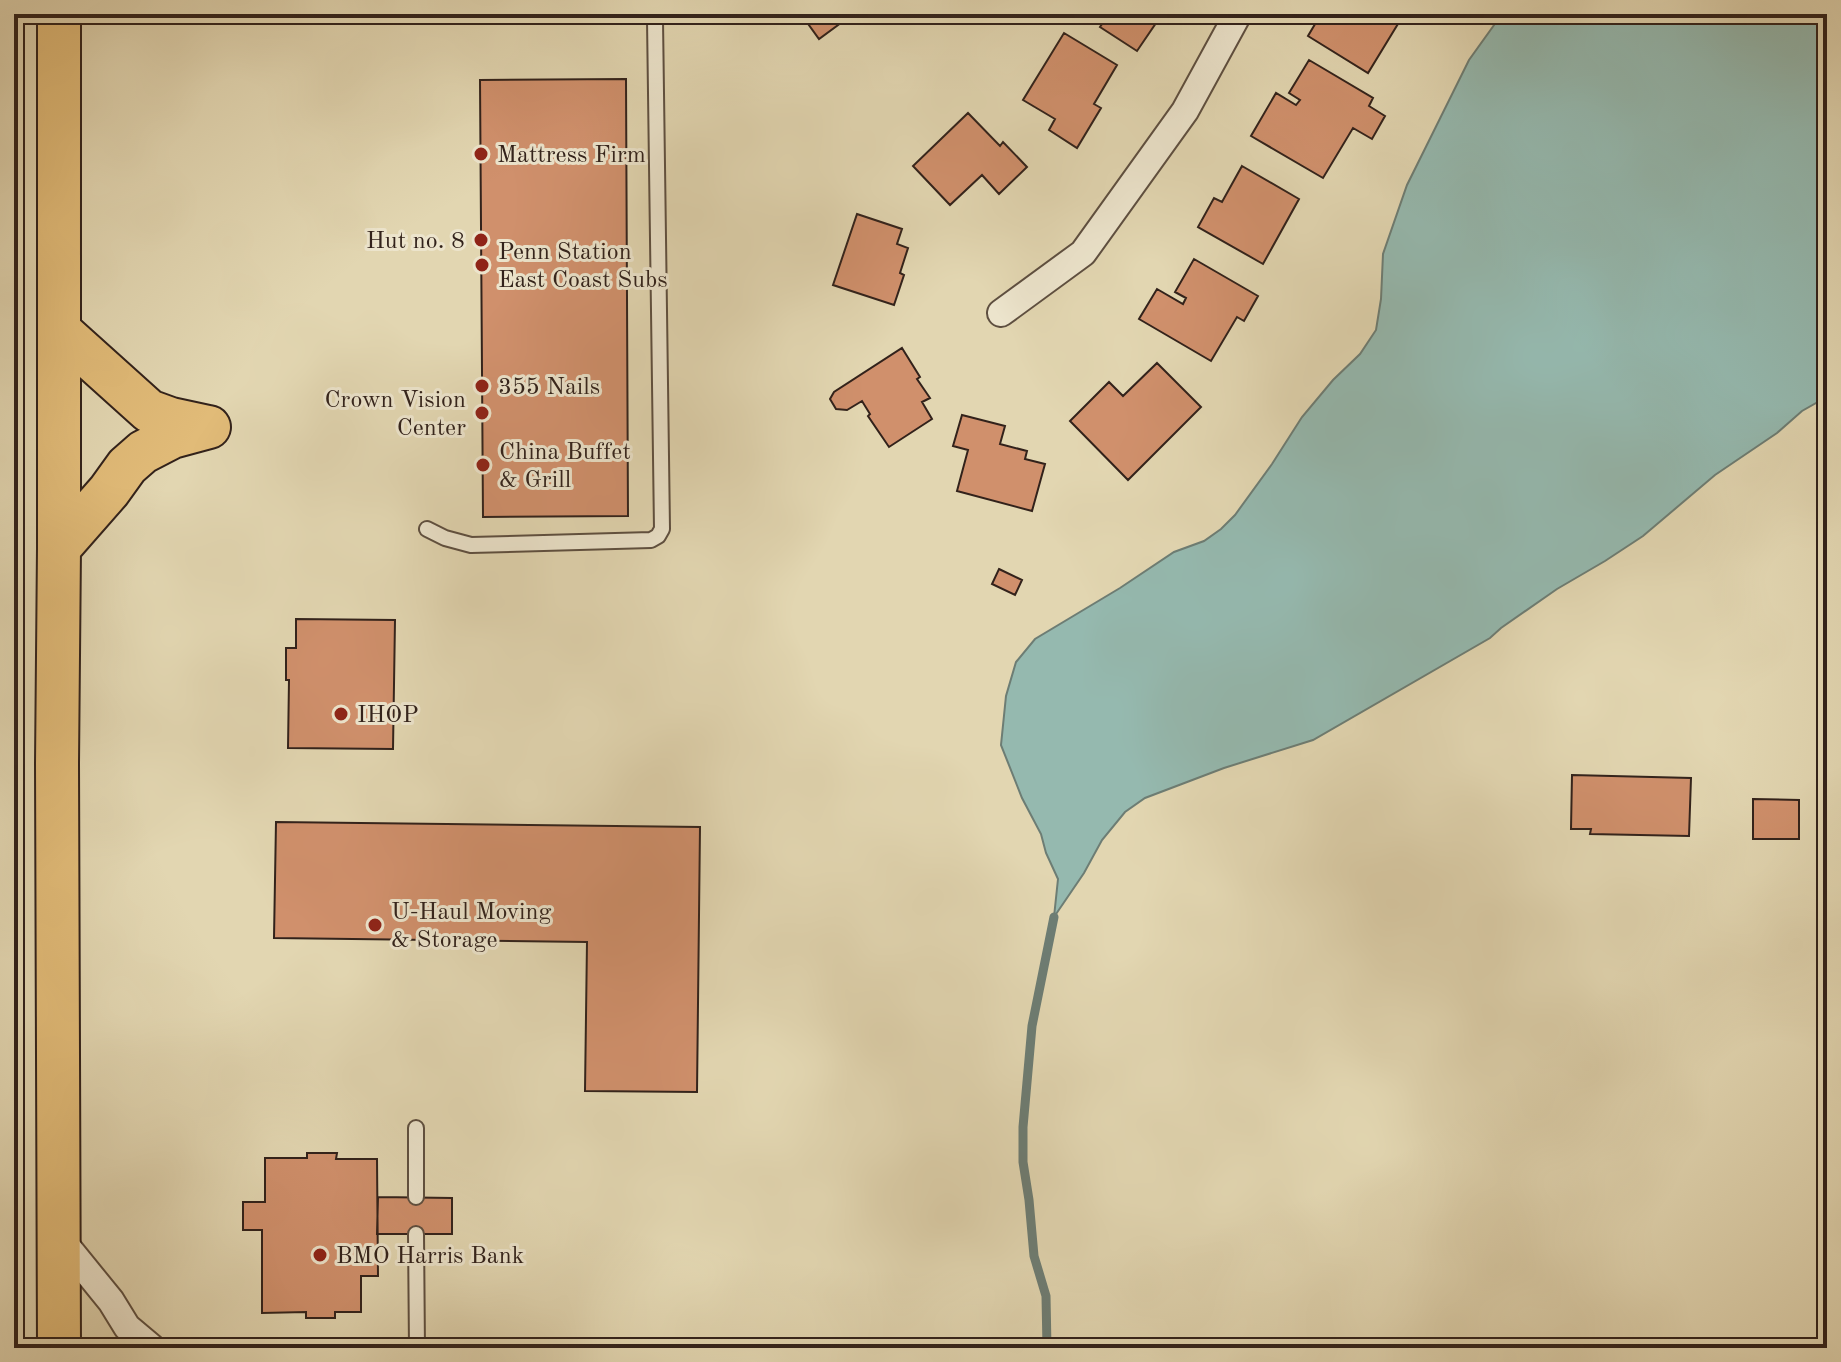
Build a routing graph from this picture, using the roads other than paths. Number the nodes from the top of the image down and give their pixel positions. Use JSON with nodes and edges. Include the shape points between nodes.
{"nodes":[{"id":1,"x":59,"y":14,"type":"edge"},
{"id":2,"x":653,"y":14,"type":"edge"},
{"id":3,"x":1238,"y":14,"type":"edge"},
{"id":4,"x":1001,"y":313,"type":"dead end"},
{"id":5,"x":59,"y":330,"type":"junction"},
{"id":6,"x":427,"y":529,"type":"dead end"},
{"id":7,"x":59,"y":548,"type":"junction"},
{"id":8,"x":416,"y":1128,"type":"dead end"},
{"id":9,"x":416,"y":1197,"type":"dead end"},
{"id":10,"x":416,"y":1234,"type":"dead end"},
{"id":11,"x":59,"y":1237,"type":"junction"},
{"id":12,"x":59,"y":1348,"type":"edge"},
{"id":13,"x":152,"y":1348,"type":"edge"},
{"id":14,"x":417,"y":1348,"type":"edge"}],
"edges":[{"from":1,"to":5,"type":"main road"},
{"from":2,"to":6,"type":"lane","via":[[662,529],[651,540],[471,545]]},
{"from":3,"to":4,"type":"street","via":[[1185,111],[1083,253]]},
{"from":5,"to":7,"type":"main road"},
{"from":5,"to":7,"type":"main road","via":[[149,411],[209,427],[143,452]]},
{"from":7,"to":11,"type":"main road"},
{"from":8,"to":9,"type":"lane"},
{"from":10,"to":14,"type":"lane"},
{"from":11,"to":12,"type":"main road"},
{"from":11,"to":13,"type":"street","via":[[127,1327]]}]}
